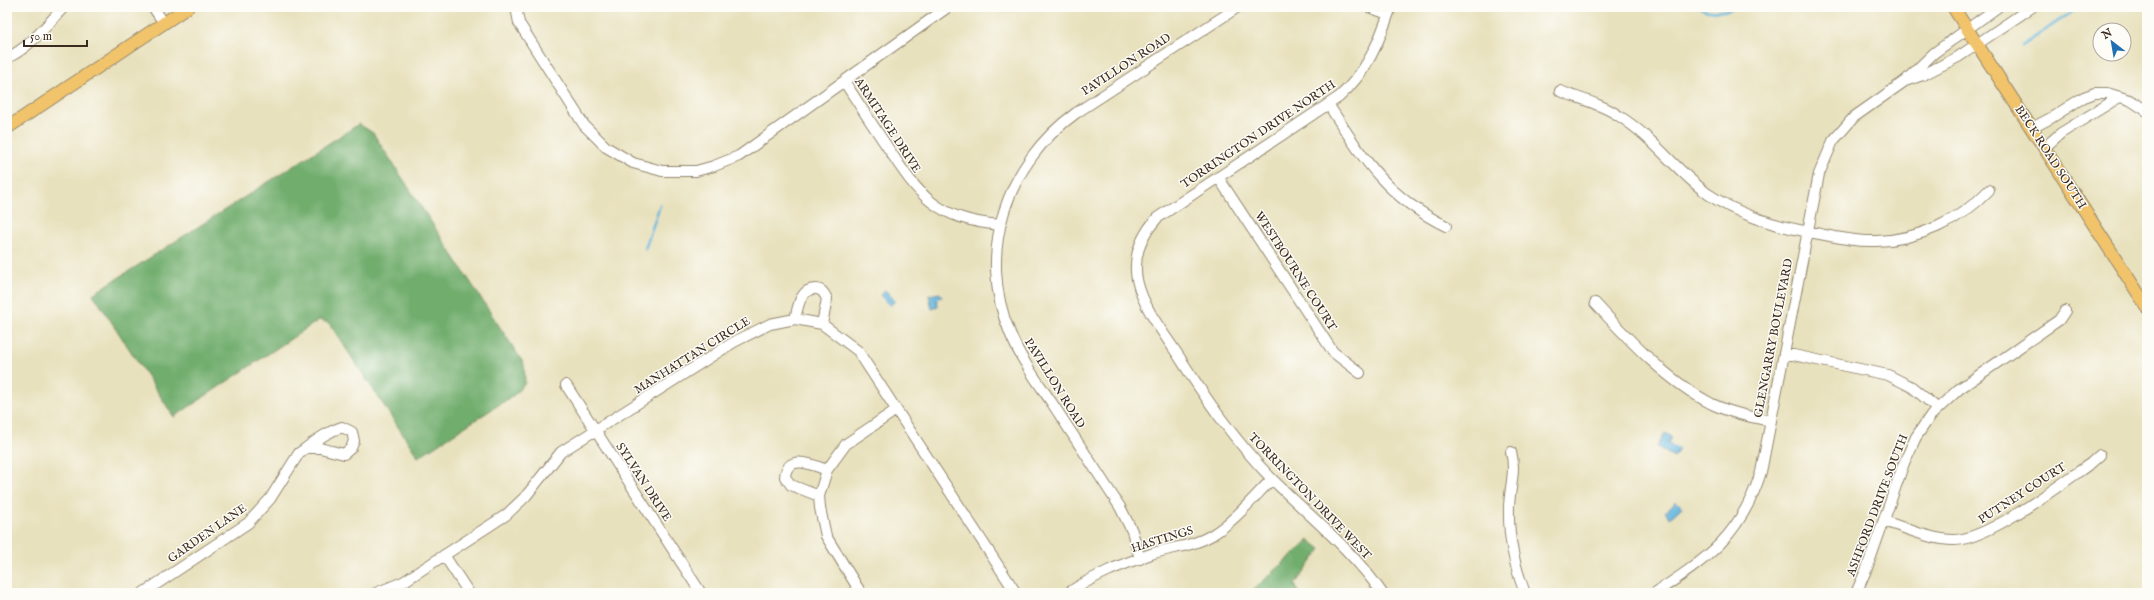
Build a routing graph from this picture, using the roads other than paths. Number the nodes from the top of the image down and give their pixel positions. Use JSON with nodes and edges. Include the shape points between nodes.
{"nodes":[{"id":1,"x":64,"y":7,"type":"edge"},
{"id":2,"x":153,"y":7,"type":"edge"},
{"id":3,"x":188,"y":7,"type":"edge"},
{"id":4,"x":516,"y":7,"type":"edge"},
{"id":5,"x":948,"y":7,"type":"edge"},
{"id":6,"x":1238,"y":7,"type":"edge"},
{"id":7,"x":1369,"y":7,"type":"edge"},
{"id":8,"x":1953,"y":7,"type":"edge"},
{"id":9,"x":1998,"y":7,"type":"edge"},
{"id":10,"x":2032,"y":7,"type":"edge"},
{"id":11,"x":1389,"y":10,"type":"edge"},
{"id":12,"x":164,"y":23,"type":"junction"},
{"id":13,"x":1967,"y":28,"type":"junction"},
{"id":14,"x":1978,"y":44,"type":"junction"},
{"id":15,"x":7,"y":58,"type":"edge"},
{"id":16,"x":844,"y":81,"type":"junction"},
{"id":17,"x":1904,"y":81,"type":"junction"},
{"id":18,"x":1560,"y":92,"type":"dead end"},
{"id":19,"x":2118,"y":98,"type":"junction"},
{"id":20,"x":1328,"y":104,"type":"junction"},
{"id":21,"x":2147,"y":111,"type":"edge"},
{"id":22,"x":7,"y":128,"type":"edge"},
{"id":23,"x":2032,"y":128,"type":"junction"},
{"id":24,"x":2045,"y":147,"type":"junction"},
{"id":25,"x":1218,"y":177,"type":"junction"},
{"id":26,"x":1989,"y":190,"type":"dead end"},
{"id":27,"x":1000,"y":225,"type":"junction"},
{"id":28,"x":1446,"y":226,"type":"dead end"},
{"id":29,"x":1807,"y":232,"type":"junction"},
{"id":30,"x":1138,"y":250,"type":"joint"},
{"id":31,"x":1596,"y":303,"type":"dead end"},
{"id":32,"x":2147,"y":307,"type":"edge"},
{"id":33,"x":2065,"y":311,"type":"dead end"},
{"id":34,"x":795,"y":319,"type":"junction"},
{"id":35,"x":822,"y":324,"type":"junction"},
{"id":36,"x":1784,"y":353,"type":"junction"},
{"id":37,"x":1360,"y":373,"type":"dead end"},
{"id":38,"x":566,"y":385,"type":"dead end"},
{"id":39,"x":1937,"y":408,"type":"junction"},
{"id":40,"x":896,"y":410,"type":"junction"},
{"id":41,"x":1771,"y":421,"type":"junction"},
{"id":42,"x":596,"y":431,"type":"junction"},
{"id":43,"x":306,"y":448,"type":"dead end"},
{"id":44,"x":1511,"y":452,"type":"dead end"},
{"id":45,"x":2100,"y":455,"type":"dead end"},
{"id":46,"x":827,"y":470,"type":"junction"},
{"id":47,"x":1272,"y":479,"type":"junction"},
{"id":48,"x":819,"y":496,"type":"junction"},
{"id":49,"x":1884,"y":521,"type":"junction"},
{"id":50,"x":444,"y":555,"type":"junction"},
{"id":51,"x":1140,"y":559,"type":"junction"},
{"id":52,"x":143,"y":593,"type":"edge"},
{"id":53,"x":376,"y":593,"type":"edge"},
{"id":54,"x":469,"y":593,"type":"edge"},
{"id":55,"x":701,"y":593,"type":"edge"},
{"id":56,"x":861,"y":593,"type":"edge"},
{"id":57,"x":1016,"y":593,"type":"edge"},
{"id":58,"x":1068,"y":593,"type":"edge"},
{"id":59,"x":1382,"y":593,"type":"edge"},
{"id":60,"x":1525,"y":593,"type":"edge"},
{"id":61,"x":1655,"y":593,"type":"edge"},
{"id":62,"x":1856,"y":593,"type":"edge"}],
"edges":[{"from":1,"to":15,"type":"street","via":[[32,41]]},
{"from":2,"to":12,"type":"street"},
{"from":3,"to":12,"type":"main road"},
{"from":4,"to":16,"type":"street","name":"ARMITAGE DRIVE","via":[[519,23],[584,125],[606,147],[633,163],[662,171],[696,171],[739,156]]},
{"from":5,"to":16,"type":"street"},
{"from":6,"to":27,"type":"street","name":"PAVILLON ROAD","via":[[1055,129],[1037,148],[1021,172],[1008,199]]},
{"from":7,"to":11,"type":"street"},
{"from":8,"to":13,"type":"main road","name":"BECK ROAD SOUTH"},
{"from":9,"to":13,"type":"street","name":"GLENGARRY BOULEVARD"},
{"from":10,"to":14,"type":"street","name":"GLENGARRY BOULEVARD"},
{"from":11,"to":20,"type":"street","name":"TORRINGTON DRIVE NORTH","via":[[1377,46],[1363,70],[1347,90]]},
{"from":12,"to":22,"type":"main road"},
{"from":13,"to":14,"type":"main road","name":"BECK ROAD SOUTH"},
{"from":13,"to":17,"type":"street","name":"GLENGARRY BOULEVARD","via":[[1934,53]]},
{"from":14,"to":17,"type":"street","name":"GLENGARRY BOULEVARD","via":[[1941,66]]},
{"from":14,"to":23,"type":"main road","name":"BECK ROAD SOUTH"},
{"from":16,"to":27,"type":"street","name":"ARMITAGE DRIVE","via":[[904,175],[925,198],[968,220]]},
{"from":17,"to":29,"type":"street","name":"GLENGARRY BOULEVARD","via":[[1854,117],[1833,141],[1819,174]]},
{"from":18,"to":29,"type":"street","via":[[1608,109],[1627,121],[1694,182],[1723,203],[1762,221]]},
{"from":19,"to":21,"type":"street","via":[[2136,103]]},
{"from":19,"to":23,"type":"street","via":[[2107,93],[2095,93]]},
{"from":19,"to":24,"type":"street","via":[[2061,133]]},
{"from":20,"to":25,"type":"street","name":"TORRINGTON DRIVE NORTH"},
{"from":20,"to":28,"type":"street","via":[[1359,152],[1386,185],[1416,210]]},
{"from":23,"to":24,"type":"main road","name":"BECK ROAD SOUTH"},
{"from":24,"to":32,"type":"main road","name":"BECK ROAD SOUTH"},
{"from":25,"to":30,"type":"street","name":"TORRINGTON DRIVE NORTH","via":[[1157,218],[1143,237]]},
{"from":25,"to":37,"type":"street","name":"WESTBOURNE COURT","via":[[1333,352]]},
{"from":26,"to":29,"type":"street","via":[[1949,221],[1914,235],[1875,241]]},
{"from":27,"to":51,"type":"street","name":"PAVILLON ROAD","via":[[996,278],[1001,307],[1010,334],[1120,507],[1132,531]]},
{"from":29,"to":36,"type":"street","name":"GLENGARRY BOULEVARD"},
{"from":30,"to":47,"type":"street","name":"TORRINGTON DRIVE WEST","via":[[1136,281],[1149,311],[1234,438]]},
{"from":31,"to":41,"type":"street","via":[[1661,369],[1694,394],[1729,411]]},
{"from":33,"to":39,"type":"street","name":"ASHFORD DRIVE SOUTH","via":[[2060,320],[1959,389]]},
{"from":34,"to":35,"type":"street","name":"MANHATTAN CIRCLE"},
{"from":34,"to":35,"type":"street","via":[[802,294],[810,289],[819,289],[824,292],[827,299]]},
{"from":34,"to":42,"type":"street","name":"MANHATTAN CIRCLE","via":[[770,324],[734,342]]},
{"from":35,"to":40,"type":"street","name":"MANHATTAN CIRCLE","via":[[858,351]]},
{"from":36,"to":39,"type":"street","via":[[1888,375],[1912,387]]},
{"from":36,"to":41,"type":"street","name":"GLENGARRY BOULEVARD"},
{"from":38,"to":42,"type":"street","name":"SYLVAN DRIVE"},
{"from":39,"to":49,"type":"street","name":"ASHFORD DRIVE SOUTH","via":[[1910,448]]},
{"from":40,"to":46,"type":"street","via":[[846,444]]},
{"from":40,"to":57,"type":"street","name":"MANHATTAN CIRCLE"},
{"from":41,"to":61,"type":"street","name":"GLENGARRY BOULEVARD","via":[[1755,491],[1739,522],[1709,555]]},
{"from":42,"to":50,"type":"street","name":"MANHATTAN CIRCLE","via":[[561,452],[526,496],[506,514]]},
{"from":42,"to":55,"type":"street","name":"SYLVAN DRIVE"},
{"from":43,"to":52,"type":"street","name":"GARDEN LANE","via":[[299,453],[270,499],[248,523]]},
{"from":44,"to":60,"type":"street","via":[[1514,464],[1509,504],[1511,544]]},
{"from":45,"to":49,"type":"street","name":"PUTNEY COURT","via":[[2091,464],[1989,531],[1970,539],[1941,539]]},
{"from":46,"to":48,"type":"street"},
{"from":46,"to":48,"type":"street","via":[[798,462],[790,465],[786,472],[785,476],[791,485]]},
{"from":47,"to":51,"type":"street","name":"HASTINGS","via":[[1212,536],[1186,547],[1151,554]]},
{"from":47,"to":59,"type":"street","name":"TORRINGTON DRIVE WEST","via":[[1348,553]]},
{"from":48,"to":56,"type":"street","via":[[826,536]]},
{"from":49,"to":62,"type":"street","name":"ASHFORD DRIVE SOUTH"},
{"from":50,"to":53,"type":"street","name":"MANHATTAN CIRCLE","via":[[403,582]]},
{"from":50,"to":54,"type":"street"},
{"from":51,"to":58,"type":"street","name":"HASTINGS","via":[[1107,570]]}]}
